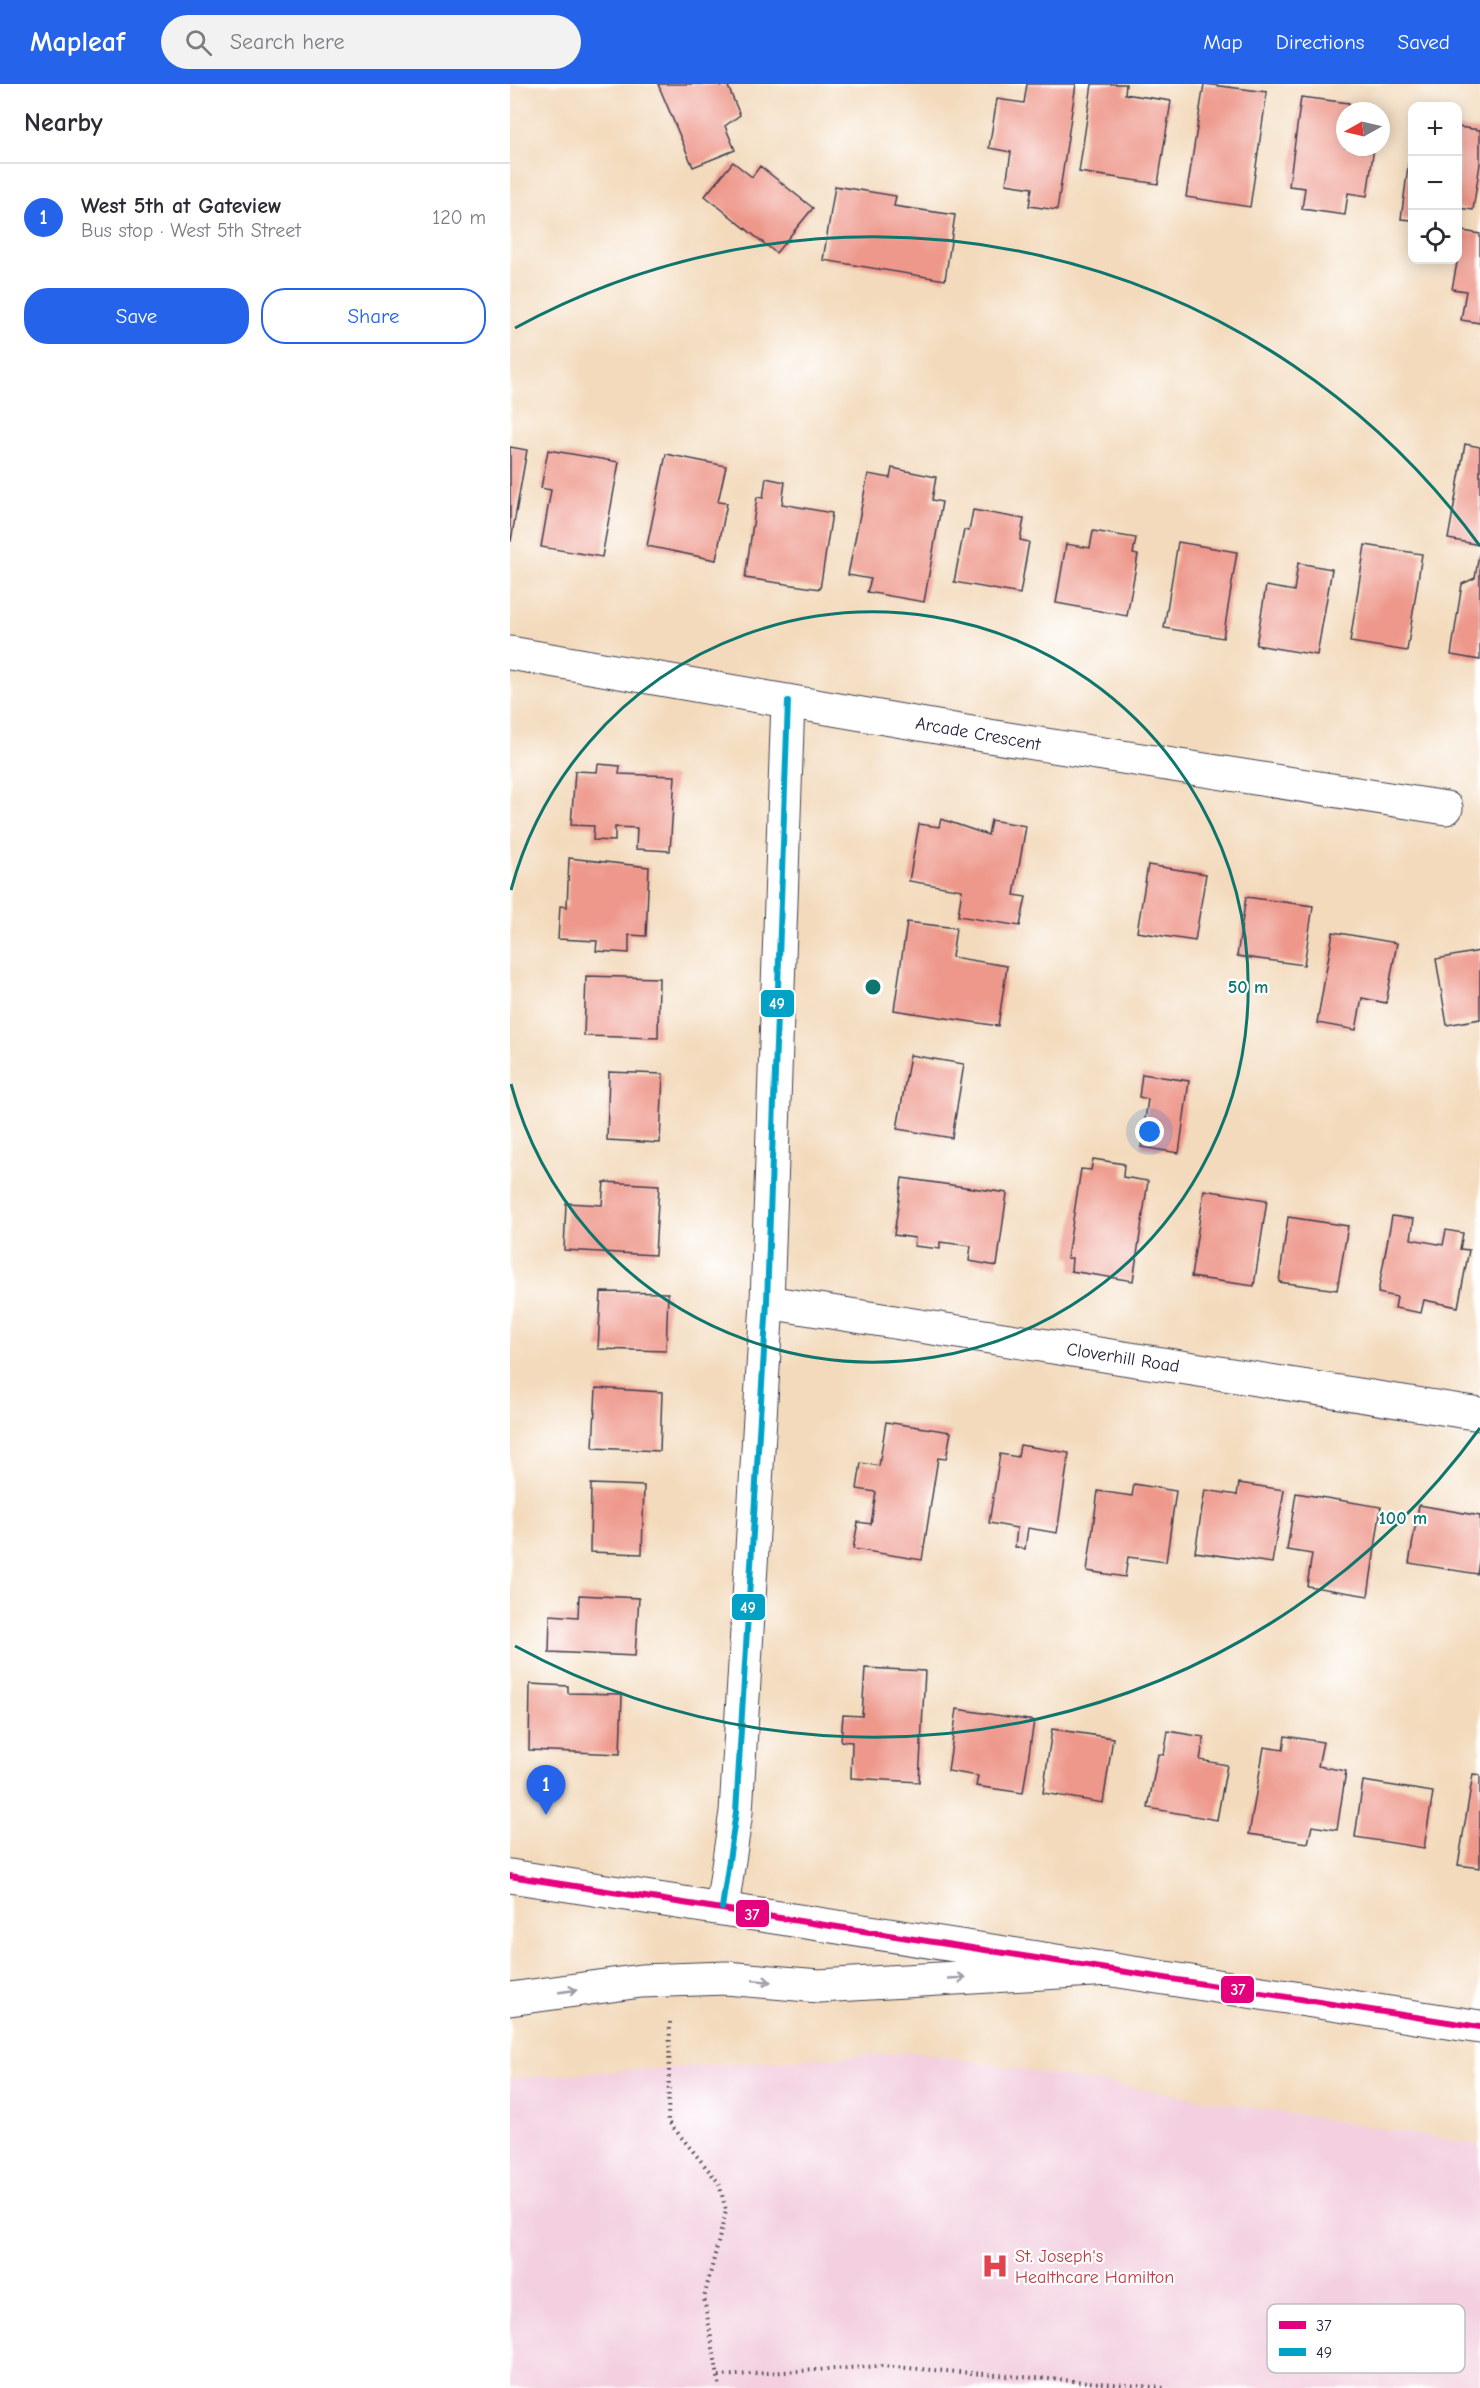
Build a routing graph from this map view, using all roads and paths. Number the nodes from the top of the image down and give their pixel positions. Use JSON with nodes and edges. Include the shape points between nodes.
{"nodes":[{"id":1,"x":510,"y":653,"type":"edge"},
{"id":2,"x":788,"y":701,"type":"junction"},
{"id":3,"x":1446,"y":808,"type":"dead end"},
{"id":4,"x":767,"y":1302,"type":"junction"},
{"id":5,"x":1480,"y":1414,"type":"edge"},
{"id":6,"x":510,"y":1876,"type":"edge"},
{"id":7,"x":722,"y":1908,"type":"junction"},
{"id":8,"x":1111,"y":1969,"type":"junction"},
{"id":9,"x":510,"y":1999,"type":"edge"},
{"id":10,"x":671,"y":2016,"type":"dead end"},
{"id":11,"x":1480,"y":2027,"type":"edge"},
{"id":12,"x":719,"y":2376,"type":"junction"},
{"id":13,"x":720,"y":2388,"type":"edge"},
{"id":14,"x":1165,"y":2388,"type":"edge"}],
"edges":[{"from":1,"to":2,"type":"street","name":"Arcade Crescent"},
{"from":2,"to":3,"type":"street","name":"Arcade Crescent"},
{"from":2,"to":4,"type":"street"},
{"from":4,"to":5,"type":"street","name":"Cloverhill Road"},
{"from":4,"to":7,"type":"street","via":[[736,1812]]},
{"from":6,"to":7,"type":"street"},
{"from":7,"to":8,"type":"street"},
{"from":9,"to":8,"type":"street","one_way":true,"via":[[641,1981],[726,1978],[819,1986]]},
{"from":8,"to":11,"type":"street"},
{"from":10,"to":12,"type":"path","via":[[668,2121],[719,2182],[726,2211],[704,2298]]},
{"from":12,"to":13,"type":"path"},
{"from":12,"to":14,"type":"path","via":[[881,2366]]}]}
